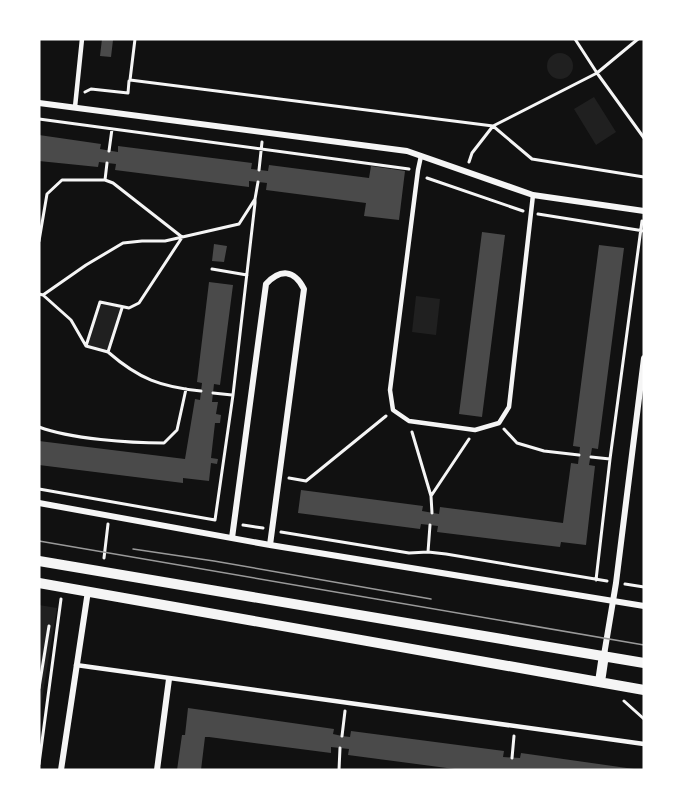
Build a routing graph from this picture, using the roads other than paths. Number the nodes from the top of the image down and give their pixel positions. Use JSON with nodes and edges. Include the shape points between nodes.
{"nodes":[{"id":1,"x":82,"y":39,"type":"edge"},
{"id":2,"x":39,"y":103,"type":"edge"},
{"id":3,"x":75,"y":107,"type":"junction"},
{"id":4,"x":421,"y":156,"type":"junction"},
{"id":5,"x":532,"y":195,"type":"junction"},
{"id":6,"x":644,"y":211,"type":"edge"},
{"id":7,"x":644,"y":358,"type":"edge"},
{"id":8,"x":39,"y":503,"type":"edge"},
{"id":9,"x":232,"y":538,"type":"junction"},
{"id":10,"x":270,"y":545,"type":"junction"},
{"id":11,"x":39,"y":561,"type":"edge"},
{"id":12,"x":92,"y":570,"type":"junction"},
{"id":13,"x":39,"y":583,"type":"edge"},
{"id":14,"x":88,"y":591,"type":"junction"},
{"id":15,"x":613,"y":601,"type":"junction"},
{"id":16,"x":644,"y":606,"type":"edge"},
{"id":17,"x":604,"y":655,"type":"junction"},
{"id":18,"x":644,"y":663,"type":"edge"},
{"id":19,"x":76,"y":665,"type":"junction"},
{"id":20,"x":169,"y":679,"type":"junction"},
{"id":21,"x":600,"y":682,"type":"junction"},
{"id":22,"x":644,"y":690,"type":"edge"},
{"id":23,"x":644,"y":744,"type":"edge"},
{"id":24,"x":61,"y":770,"type":"edge"},
{"id":25,"x":157,"y":770,"type":"edge"}],
"edges":[{"from":1,"to":3,"type":"lane"},
{"from":2,"to":3,"type":"street"},
{"from":3,"to":4,"type":"street"},
{"from":4,"to":5,"type":"street"},
{"from":4,"to":5,"type":"lane","via":[[390,390],[393,411],[409,421],[474,430],[499,423],[509,407]]},
{"from":5,"to":6,"type":"street"},
{"from":7,"to":15,"type":"street"},
{"from":8,"to":9,"type":"street"},
{"from":9,"to":10,"type":"street"},
{"from":9,"to":10,"type":"street","via":[[266,284],[275,275],[286,272],[299,279],[304,289]]},
{"from":10,"to":15,"type":"street"},
{"from":11,"to":12,"type":"street"},
{"from":12,"to":14,"type":"street"},
{"from":12,"to":17,"type":"street"},
{"from":13,"to":14,"type":"street"},
{"from":14,"to":19,"type":"street"},
{"from":14,"to":21,"type":"street"},
{"from":15,"to":16,"type":"street"},
{"from":15,"to":17,"type":"street"},
{"from":17,"to":18,"type":"street"},
{"from":17,"to":21,"type":"street"},
{"from":19,"to":20,"type":"lane"},
{"from":19,"to":24,"type":"street"},
{"from":20,"to":23,"type":"lane"},
{"from":20,"to":25,"type":"street"},
{"from":21,"to":22,"type":"street"}]}
